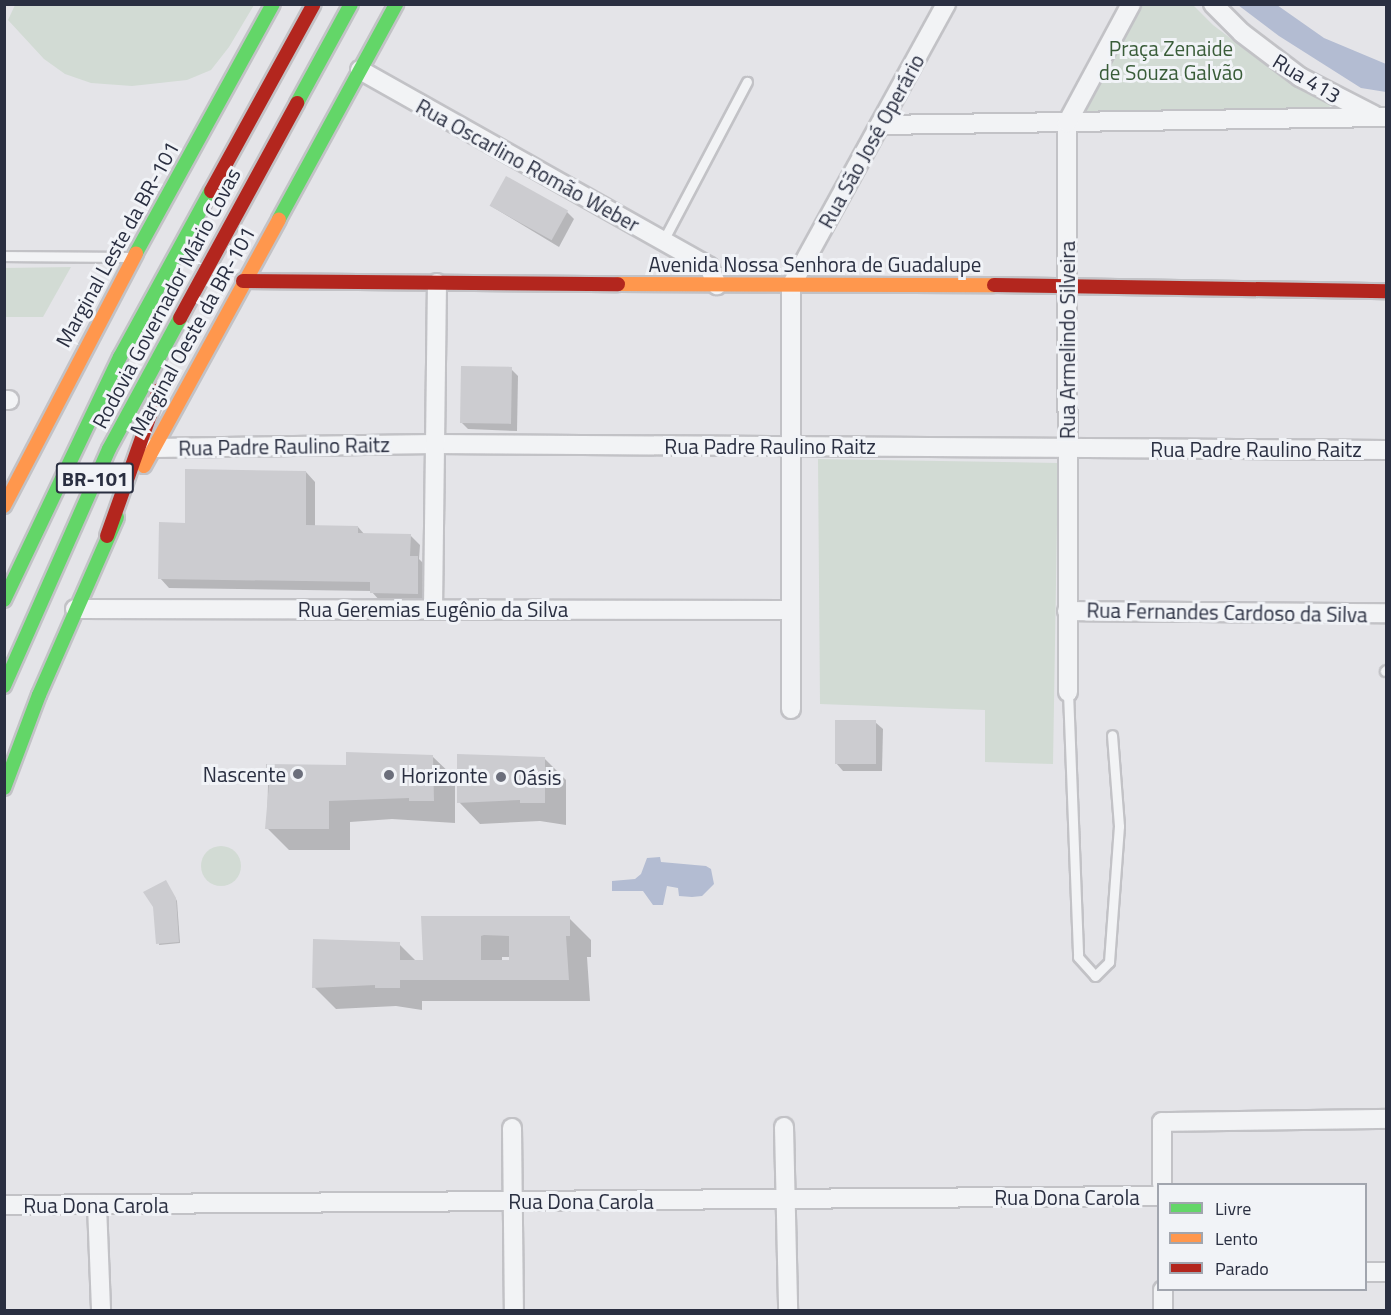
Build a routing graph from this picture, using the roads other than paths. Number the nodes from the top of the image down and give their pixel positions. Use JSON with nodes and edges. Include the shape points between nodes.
{"nodes":[{"id":1,"x":273,"y":4,"type":"edge"},
{"id":2,"x":314,"y":4,"type":"edge"},
{"id":3,"x":351,"y":4,"type":"edge"},
{"id":4,"x":396,"y":4,"type":"edge"},
{"id":5,"x":946,"y":4,"type":"edge"},
{"id":6,"x":1131,"y":4,"type":"edge"},
{"id":7,"x":1213,"y":4,"type":"edge"},
{"id":8,"x":360,"y":70,"type":"junction"},
{"id":9,"x":747,"y":82,"type":"dead end"},
{"id":10,"x":1383,"y":117,"type":"edge"},
{"id":11,"x":1067,"y":123,"type":"junction"},
{"id":12,"x":880,"y":125,"type":"junction"},
{"id":13,"x":663,"y":241,"type":"junction"},
{"id":14,"x":4,"y":256,"type":"edge"},
{"id":15,"x":133,"y":258,"type":"junction"},
{"id":16,"x":200,"y":277,"type":"junction"},
{"id":17,"x":243,"y":281,"type":"junction"},
{"id":18,"x":437,"y":283,"type":"junction"},
{"id":19,"x":1067,"y":284,"type":"junction"},
{"id":20,"x":717,"y":285,"type":"junction"},
{"id":21,"x":791,"y":286,"type":"junction"},
{"id":22,"x":1386,"y":291,"type":"edge"},
{"id":23,"x":435,"y":444,"type":"junction"},
{"id":24,"x":791,"y":446,"type":"junction"},
{"id":25,"x":153,"y":448,"type":"junction"},
{"id":26,"x":1067,"y":448,"type":"junction"},
{"id":27,"x":1386,"y":450,"type":"edge"},
{"id":28,"x":4,"y":506,"type":"edge"},
{"id":29,"x":107,"y":536,"type":"junction"},
{"id":30,"x":4,"y":600,"type":"edge"},
{"id":31,"x":75,"y":609,"type":"junction"},
{"id":32,"x":433,"y":609,"type":"junction"},
{"id":33,"x":791,"y":610,"type":"junction"},
{"id":34,"x":1067,"y":610,"type":"junction"},
{"id":35,"x":1386,"y":613,"type":"edge"},
{"id":36,"x":4,"y":686,"type":"edge"},
{"id":37,"x":1068,"y":692,"type":"joint"},
{"id":38,"x":790,"y":709,"type":"dead end"},
{"id":39,"x":1112,"y":735,"type":"dead end"},
{"id":40,"x":4,"y":788,"type":"edge"},
{"id":41,"x":1386,"y":1119,"type":"edge"},
{"id":42,"x":784,"y":1127,"type":"dead end"},
{"id":43,"x":512,"y":1128,"type":"dead end"},
{"id":44,"x":1162,"y":1183,"type":"edge"},
{"id":45,"x":1157,"y":1196,"type":"edge"},
{"id":46,"x":786,"y":1199,"type":"junction"},
{"id":47,"x":513,"y":1201,"type":"junction"},
{"id":48,"x":4,"y":1205,"type":"edge"},
{"id":49,"x":97,"y":1205,"type":"junction"},
{"id":50,"x":1367,"y":1272,"type":"edge"},
{"id":51,"x":1386,"y":1272,"type":"edge"},
{"id":52,"x":1163,"y":1291,"type":"edge"},
{"id":53,"x":101,"y":1311,"type":"edge"},
{"id":54,"x":514,"y":1311,"type":"edge"},
{"id":55,"x":788,"y":1311,"type":"edge"},
{"id":56,"x":1163,"y":1311,"type":"edge"}],
"edges":[{"from":1,"to":15,"type":"main road","name":"Marginal Leste da BR-101"},
{"from":2,"to":30,"type":"main road","name":"Rodovia Governador Mário Covas","number":"BR-101","via":[[115,366]]},
{"from":3,"to":16,"type":"main road","name":"Rodovia Governador Mário Covas","number":"BR-101"},
{"from":4,"to":8,"type":"main road","name":"Marginal Oeste da BR-101"},
{"from":5,"to":12,"type":"street","name":"Rua São José Operário"},
{"from":6,"to":11,"type":"street","name":"Rua Armelindo Silveira"},
{"from":7,"to":10,"type":"street","name":"Rua 413","via":[[1259,47],[1300,77]]},
{"from":8,"to":13,"type":"street","name":"Rua Oscarlino Romão Weber"},
{"from":8,"to":17,"type":"main road","name":"Marginal Oeste da BR-101"},
{"from":9,"to":13,"type":"lane"},
{"from":10,"to":11,"type":"street"},
{"from":11,"to":12,"type":"street"},
{"from":11,"to":19,"type":"street","name":"Rua Armelindo Silveira"},
{"from":12,"to":21,"type":"street","name":"Rua São José Operário"},
{"from":13,"to":20,"type":"street","name":"Rua Oscarlino Romão Weber","via":[[709,267]]},
{"from":14,"to":15,"type":"lane"},
{"from":15,"to":28,"type":"main road","name":"Marginal Leste da BR-101"},
{"from":16,"to":29,"type":"main road"},
{"from":16,"to":36,"type":"main road","name":"Rodovia Governador Mário Covas","number":"BR-101","via":[[80,508]]},
{"from":17,"to":18,"type":"main road","name":"Avenida Nossa Senhora de Guadalupe"},
{"from":17,"to":25,"type":"main road","name":"Marginal Oeste da BR-101"},
{"from":18,"to":20,"type":"main road","name":"Avenida Nossa Senhora de Guadalupe"},
{"from":18,"to":23,"type":"street"},
{"from":19,"to":21,"type":"main road","name":"Avenida Nossa Senhora de Guadalupe"},
{"from":19,"to":22,"type":"main road","name":"Avenida Nossa Senhora de Guadalupe"},
{"from":19,"to":26,"type":"street","name":"Rua Armelindo Silveira"},
{"from":20,"to":21,"type":"main road","name":"Avenida Nossa Senhora de Guadalupe"},
{"from":21,"to":24,"type":"street","name":"Rua São José Operário"},
{"from":23,"to":24,"type":"street","name":"Rua Padre Raulino Raitz"},
{"from":23,"to":25,"type":"street","name":"Rua Padre Raulino Raitz"},
{"from":23,"to":32,"type":"street"},
{"from":24,"to":26,"type":"street","name":"Rua Padre Raulino Raitz"},
{"from":24,"to":33,"type":"street","name":"Rua São José Operário"},
{"from":25,"to":29,"type":"main road","name":"Marginal Oeste da BR-101"},
{"from":26,"to":27,"type":"street","name":"Rua Padre Raulino Raitz"},
{"from":26,"to":34,"type":"street","name":"Rua Armelindo Silveira"},
{"from":29,"to":31,"type":"main road","name":"Marginal Oeste da BR-101"},
{"from":31,"to":32,"type":"street","name":"Rua Geremias Eugênio da Silva"},
{"from":31,"to":40,"type":"main road","name":"Marginal Oeste da BR-101"},
{"from":32,"to":33,"type":"street","name":"Rua Geremias Eugênio da Silva"},
{"from":33,"to":38,"type":"street","name":"Rua São José Operário"},
{"from":34,"to":35,"type":"street","name":"Rua Fernandes Cardoso da Silva"},
{"from":34,"to":37,"type":"street","name":"Rua Armelindo Silveira"},
{"from":37,"to":39,"type":"lane","via":[[1078,957],[1095,976],[1109,962],[1119,826]]},
{"from":41,"to":44,"type":"street","via":[[1162,1122]]},
{"from":42,"to":46,"type":"street"},
{"from":43,"to":47,"type":"street"},
{"from":45,"to":46,"type":"street","name":"Rua Dona Carola"},
{"from":46,"to":47,"type":"street","name":"Rua Dona Carola"},
{"from":46,"to":55,"type":"street"},
{"from":47,"to":49,"type":"street","name":"Rua Dona Carola"},
{"from":47,"to":54,"type":"street"},
{"from":48,"to":49,"type":"street","name":"Rua Dona Carola"},
{"from":49,"to":53,"type":"street"},
{"from":50,"to":51,"type":"street"},
{"from":52,"to":56,"type":"street"}]}
